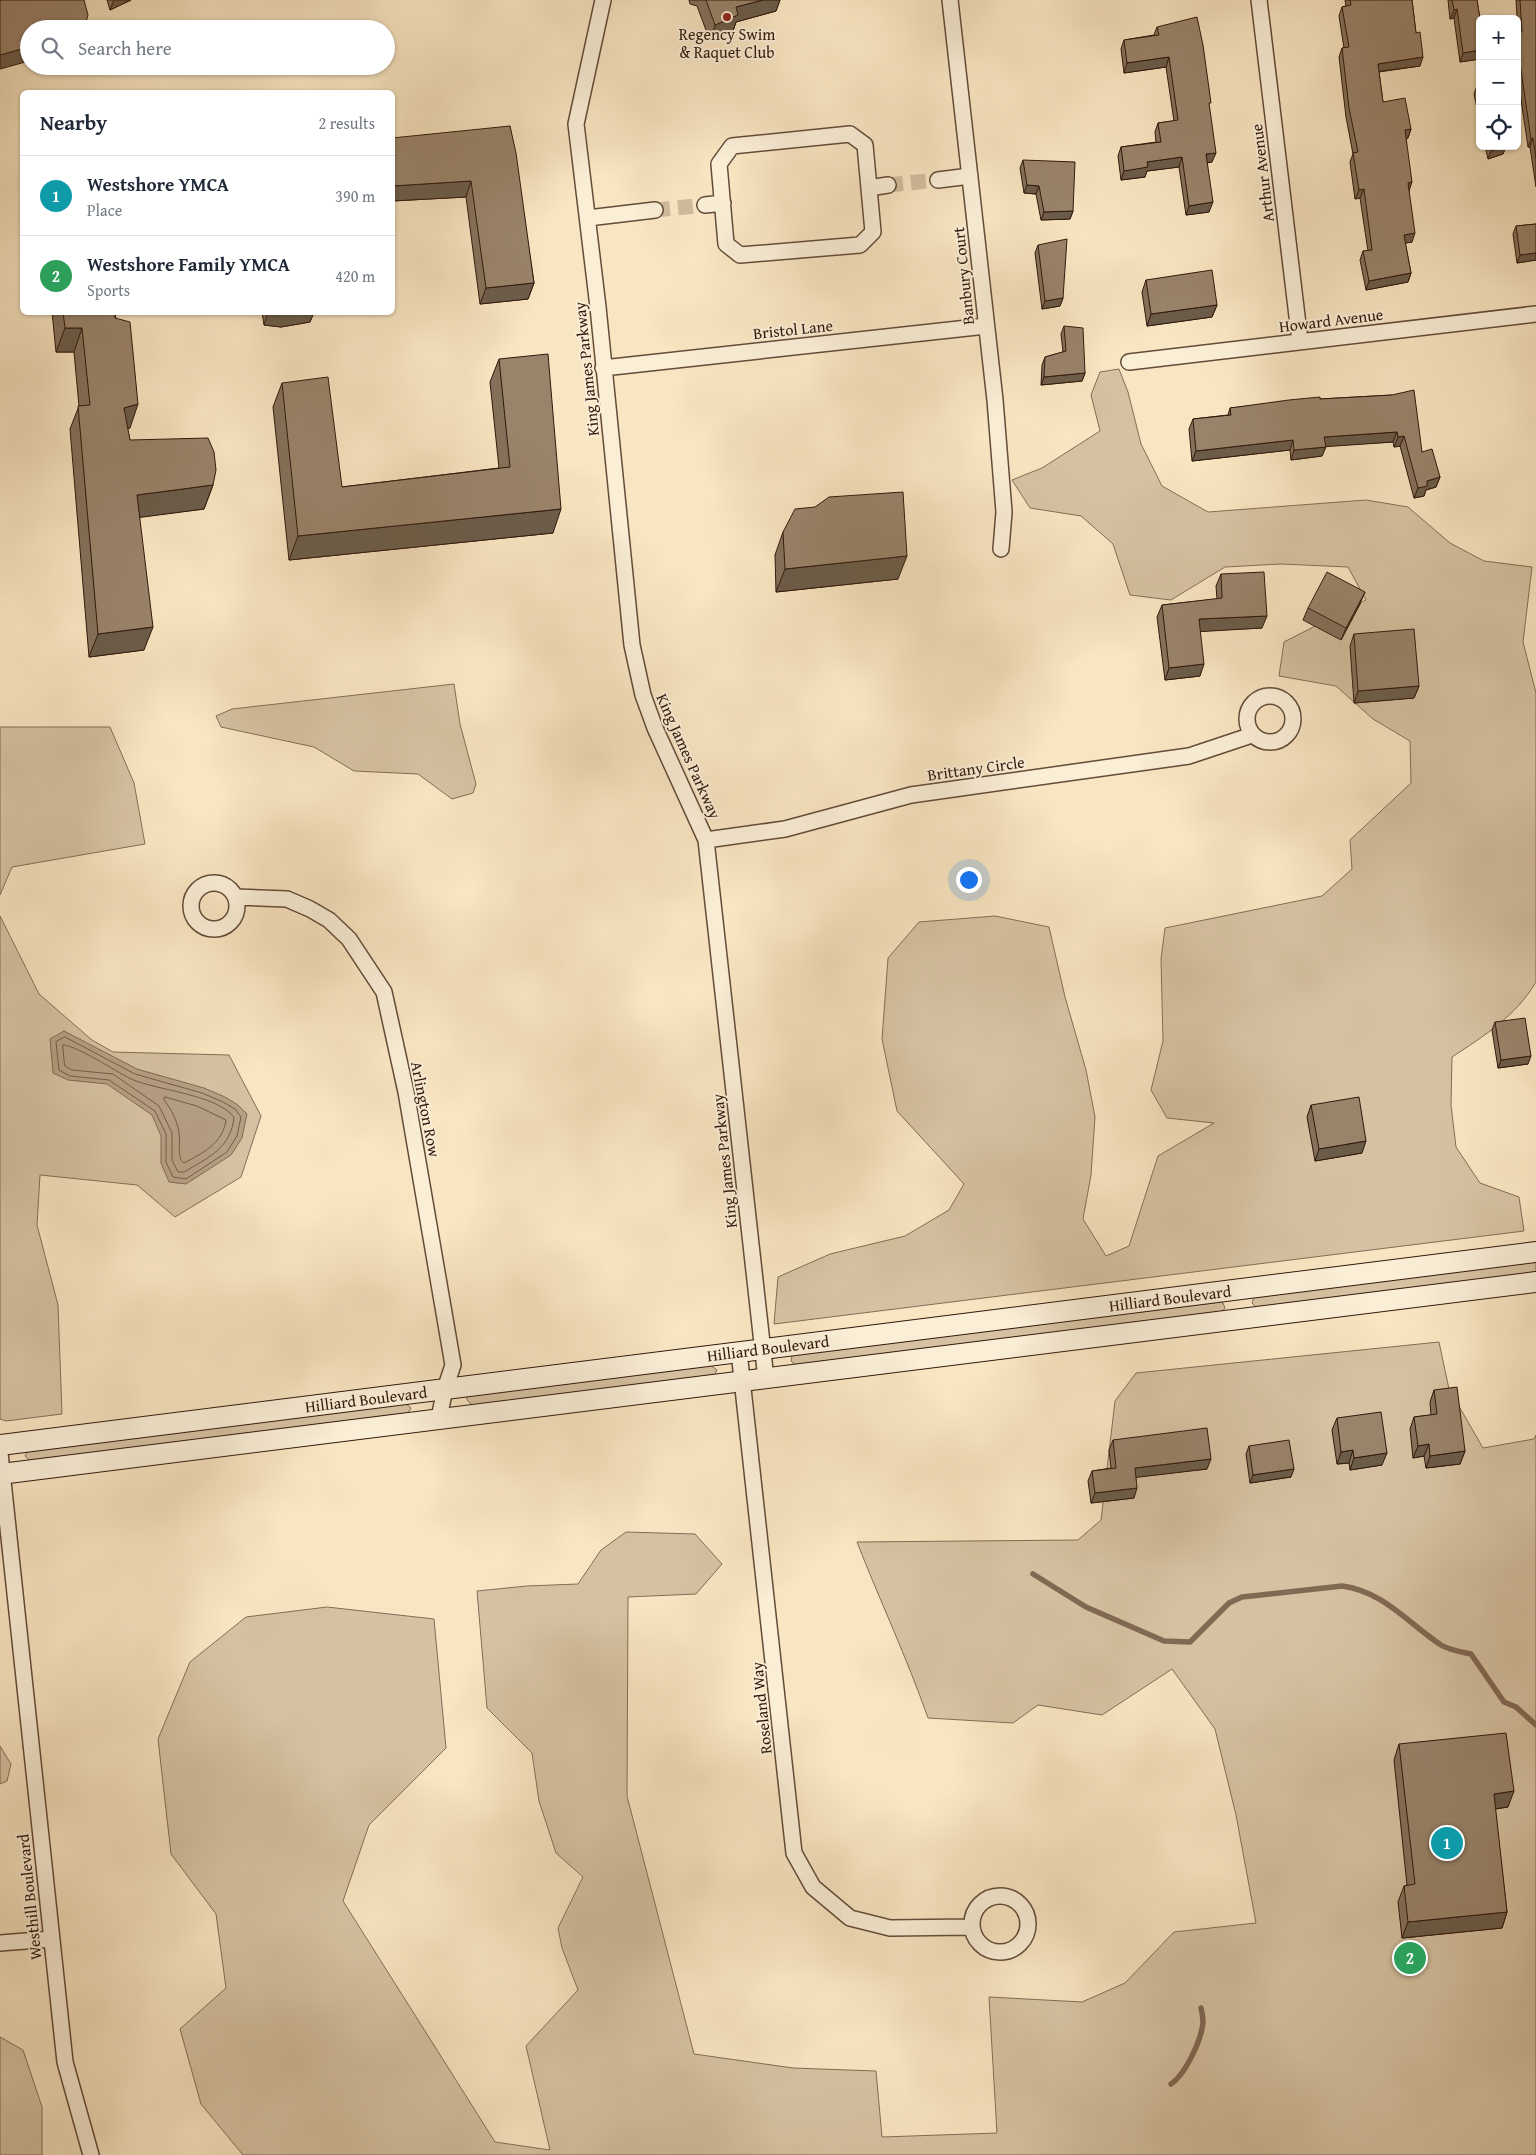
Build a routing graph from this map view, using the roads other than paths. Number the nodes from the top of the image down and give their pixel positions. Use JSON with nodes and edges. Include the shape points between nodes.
{"nodes":[{"id":1,"x":603,"y":0,"type":"edge"},
{"id":2,"x":950,"y":0,"type":"edge"},
{"id":3,"x":1259,"y":0,"type":"edge"},
{"id":4,"x":970,"y":176,"type":"junction"},
{"id":5,"x":938,"y":180,"type":"tunnel mouth"},
{"id":6,"x":888,"y":185,"type":"tunnel mouth"},
{"id":7,"x":869,"y":188,"type":"junction"},
{"id":8,"x":723,"y":203,"type":"junction"},
{"id":9,"x":705,"y":205,"type":"tunnel mouth"},
{"id":10,"x":656,"y":210,"type":"tunnel mouth"},
{"id":11,"x":588,"y":218,"type":"junction"},
{"id":12,"x":1536,"y":314,"type":"edge"},
{"id":13,"x":986,"y":326,"type":"junction"},
{"id":14,"x":1300,"y":341,"type":"junction"},
{"id":15,"x":1129,"y":362,"type":"dead end"},
{"id":16,"x":603,"y":368,"type":"junction"},
{"id":17,"x":1001,"y":550,"type":"dead end"},
{"id":18,"x":1252,"y":735,"type":"dead end"},
{"id":19,"x":706,"y":840,"type":"junction"},
{"id":20,"x":236,"y":897,"type":"dead end"},
{"id":21,"x":1536,"y":1252,"type":"edge"},
{"id":22,"x":1536,"y":1282,"type":"edge"},
{"id":23,"x":763,"y":1349,"type":"junction"},
{"id":24,"x":739,"y":1352,"type":"junction"},
{"id":25,"x":766,"y":1379,"type":"junction"},
{"id":26,"x":744,"y":1382,"type":"junction"},
{"id":27,"x":445,"y":1389,"type":"junction"},
{"id":28,"x":439,"y":1418,"type":"junction"},
{"id":29,"x":0,"y":1445,"type":"edge"},
{"id":30,"x":0,"y":1453,"type":"edge"},
{"id":31,"x":0,"y":1474,"type":"edge"},
{"id":32,"x":971,"y":1927,"type":"dead end"},
{"id":33,"x":51,"y":1939,"type":"junction"},
{"id":34,"x":0,"y":1943,"type":"edge"},
{"id":35,"x":91,"y":2155,"type":"edge"}],
"edges":[{"from":1,"to":11,"type":"street","name":"King James Parkway","via":[[576,124]]},
{"from":2,"to":4,"type":"street","name":"Banbury Court"},
{"from":3,"to":14,"type":"street","name":"Arthur Avenue"},
{"from":4,"to":5,"type":"street"},
{"from":4,"to":13,"type":"street","name":"Banbury Court"},
{"from":6,"to":7,"type":"street"},
{"from":7,"to":8,"type":"street","via":[[865,145],[850,134],[732,146],[719,164]]},
{"from":7,"to":8,"type":"street","via":[[873,232],[860,245],[740,255],[726,244]]},
{"from":8,"to":9,"type":"street"},
{"from":10,"to":11,"type":"street"},
{"from":11,"to":16,"type":"street","name":"King James Parkway"},
{"from":12,"to":14,"type":"street","name":"Howard Avenue"},
{"from":13,"to":16,"type":"street","name":"Bristol Lane"},
{"from":13,"to":17,"type":"street","name":"Banbury Court","via":[[1004,512]]},
{"from":14,"to":15,"type":"street","name":"Howard Avenue"},
{"from":16,"to":19,"type":"street","name":"King James Parkway","via":[[632,645],[641,687],[655,728]]},
{"from":18,"to":19,"type":"street","name":"Brittany Circle","via":[[1189,756],[912,795],[785,829]]},
{"from":19,"to":23,"type":"street","name":"King James Parkway"},
{"from":20,"to":27,"type":"street","name":"Arlington Row","via":[[287,899],[328,920],[349,939],[384,992],[406,1092],[453,1365]]},
{"from":21,"to":23,"type":"main road","name":"Hilliard Boulevard"},
{"from":22,"to":25,"type":"main road","name":"Hilliard Boulevard"},
{"from":23,"to":24,"type":"main road","name":"Hilliard Boulevard"},
{"from":23,"to":25,"type":"street","name":"King James Parkway"},
{"from":24,"to":26,"type":"street","name":"Roseland Way"},
{"from":24,"to":27,"type":"main road","name":"Hilliard Boulevard"},
{"from":25,"to":26,"type":"main road","name":"Hilliard Boulevard"},
{"from":26,"to":28,"type":"main road","name":"Hilliard Boulevard"},
{"from":26,"to":32,"type":"street","name":"Roseland Way","via":[[794,1853],[813,1886],[850,1918],[890,1928]]},
{"from":27,"to":28,"type":"street","name":"Arlington Row"},
{"from":27,"to":29,"type":"main road","name":"Hilliard Boulevard"},
{"from":28,"to":31,"type":"main road","name":"Hilliard Boulevard"},
{"from":30,"to":31,"type":"street","name":"Westhill Boulevard"},
{"from":31,"to":33,"type":"street","name":"Westhill Boulevard"},
{"from":33,"to":34,"type":"street"},
{"from":33,"to":35,"type":"street","name":"Westhill Boulevard","via":[[65,2062]]}]}
